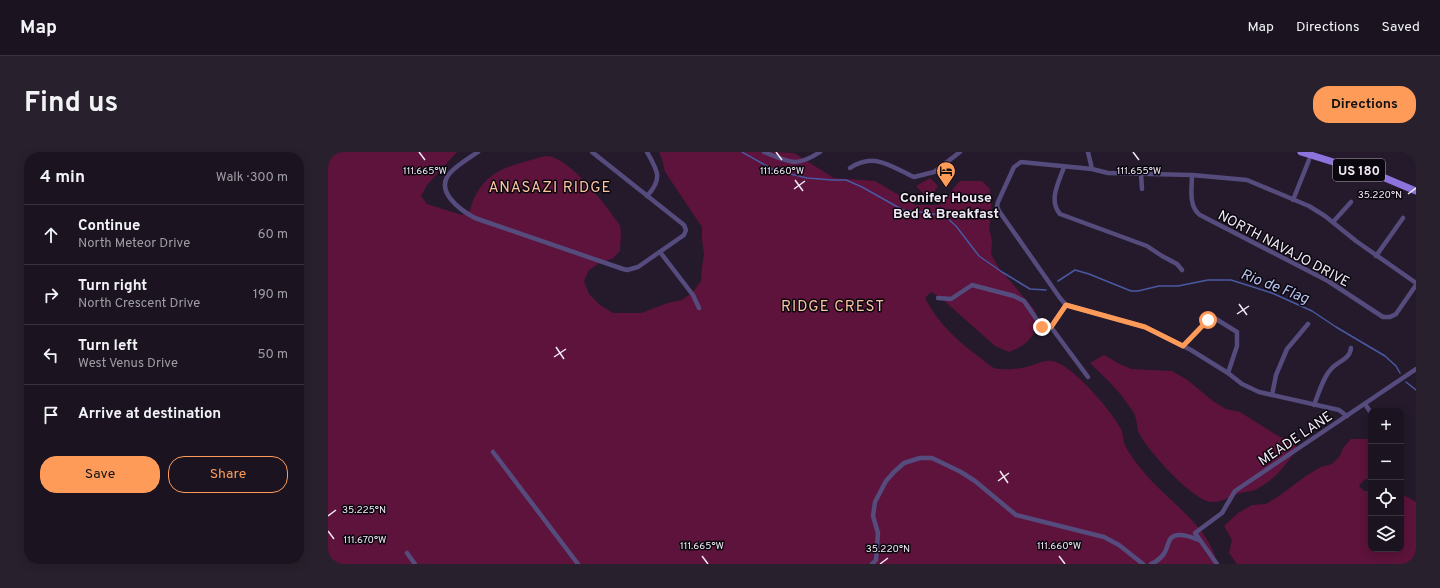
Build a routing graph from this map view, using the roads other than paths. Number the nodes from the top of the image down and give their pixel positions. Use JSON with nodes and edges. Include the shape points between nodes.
{"nodes":[{"id":1,"x":478,"y":152,"type":"edge"},
{"id":2,"x":592,"y":152,"type":"edge"},
{"id":3,"x":647,"y":152,"type":"edge"},
{"id":4,"x":764,"y":152,"type":"edge"},
{"id":5,"x":820,"y":152,"type":"edge"},
{"id":6,"x":960,"y":152,"type":"edge"},
{"id":7,"x":1088,"y":152,"type":"edge"},
{"id":8,"x":1301,"y":152,"type":"edge"},
{"id":9,"x":1309,"y":160,"type":"dead end"},
{"id":10,"x":1064,"y":167,"type":"junction"},
{"id":11,"x":850,"y":168,"type":"dead end"},
{"id":12,"x":1092,"y":169,"type":"junction"},
{"id":13,"x":1141,"y":174,"type":"junction"},
{"id":14,"x":1192,"y":175,"type":"junction"},
{"id":15,"x":1142,"y":189,"type":"dead end"},
{"id":16,"x":1416,"y":191,"type":"edge"},
{"id":17,"x":647,"y":196,"type":"junction"},
{"id":18,"x":1293,"y":200,"type":"junction"},
{"id":19,"x":1351,"y":202,"type":"dead end"},
{"id":20,"x":1403,"y":218,"type":"dead end"},
{"id":21,"x":1333,"y":222,"type":"junction"},
{"id":22,"x":660,"y":252,"type":"junction"},
{"id":23,"x":1376,"y":256,"type":"junction"},
{"id":24,"x":1182,"y":270,"type":"dead end"},
{"id":25,"x":1416,"y":284,"type":"edge"},
{"id":26,"x":938,"y":298,"type":"dead end"},
{"id":27,"x":1066,"y":305,"type":"junction"},
{"id":28,"x":699,"y":308,"type":"dead end"},
{"id":29,"x":1308,"y":324,"type":"dead end"},
{"id":30,"x":1051,"y":327,"type":"junction"},
{"id":31,"x":1183,"y":346,"type":"junction"},
{"id":32,"x":1351,"y":348,"type":"dead end"},
{"id":33,"x":1416,"y":369,"type":"edge"},
{"id":34,"x":1228,"y":373,"type":"junction"},
{"id":35,"x":1088,"y":377,"type":"dead end"},
{"id":36,"x":1272,"y":395,"type":"junction"},
{"id":37,"x":1365,"y":404,"type":"junction"},
{"id":38,"x":1314,"y":405,"type":"junction"},
{"id":39,"x":1368,"y":408,"type":"edge"},
{"id":40,"x":1347,"y":416,"type":"junction"},
{"id":41,"x":494,"y":452,"type":"dead end"},
{"id":42,"x":1200,"y":540,"type":"junction"},
{"id":43,"x":407,"y":553,"type":"dead end"},
{"id":44,"x":415,"y":564,"type":"edge"},
{"id":45,"x":578,"y":564,"type":"edge"},
{"id":46,"x":872,"y":564,"type":"edge"},
{"id":47,"x":1143,"y":564,"type":"edge"},
{"id":48,"x":1151,"y":564,"type":"edge"},
{"id":49,"x":1217,"y":564,"type":"edge"}],
"edges":[{"from":1,"to":22,"type":"street","via":[[451,172],[444,185],[449,198],[471,216],[627,270],[638,267]]},
{"from":2,"to":17,"type":"street"},
{"from":3,"to":17,"type":"street","via":[[657,173],[657,181]]},
{"from":4,"to":5,"type":"street","via":[[787,161],[802,162]]},
{"from":6,"to":11,"type":"street","via":[[934,172],[914,177],[878,160],[859,162]]},
{"from":7,"to":12,"type":"street"},
{"from":8,"to":16,"type":"main road","number":"US 180","via":[[1385,178]]},
{"from":9,"to":18,"type":"street"},
{"from":10,"to":12,"type":"street"},
{"from":10,"to":24,"type":"street","via":[[1054,199],[1060,214],[1147,246],[1177,264]]},
{"from":10,"to":27,"type":"street","via":[[1022,162],[1017,164],[998,206],[999,211]]},
{"from":12,"to":13,"type":"street","via":[[1108,173]]},
{"from":13,"to":14,"type":"street"},
{"from":13,"to":15,"type":"street"},
{"from":14,"to":18,"type":"street","via":[[1247,180]]},
{"from":14,"to":25,"type":"street","name":"NORTH NAVAJO DRIVE","via":[[1192,203],[1200,215],[1328,282],[1383,317],[1390,318],[1396,314]]},
{"from":17,"to":22,"type":"street","via":[[681,222],[686,230],[684,235]]},
{"from":18,"to":21,"type":"street","via":[[1309,206]]},
{"from":19,"to":21,"type":"street"},
{"from":20,"to":23,"type":"street"},
{"from":21,"to":23,"type":"street"},
{"from":22,"to":28,"type":"street","via":[[693,295]]},
{"from":23,"to":25,"type":"street"},
{"from":26,"to":30,"type":"street","via":[[951,299],[972,284],[1024,301],[1042,327]]},
{"from":27,"to":30,"type":"street"},
{"from":27,"to":31,"type":"street","via":[[1145,327]]},
{"from":29,"to":36,"type":"street","via":[[1287,349],[1276,375]]},
{"from":30,"to":35,"type":"street"},
{"from":31,"to":34,"type":"street"},
{"from":31,"to":34,"type":"street","via":[[1208,320],[1216,319],[1231,327],[1237,332],[1237,346]]},
{"from":32,"to":38,"type":"street","via":[[1351,353],[1342,362],[1332,367]]},
{"from":33,"to":37,"type":"street","name":"MEADE LANE"},
{"from":34,"to":36,"type":"street","via":[[1242,384]]},
{"from":36,"to":38,"type":"street"},
{"from":37,"to":39,"type":"street"},
{"from":37,"to":40,"type":"street","name":"MEADE LANE"},
{"from":38,"to":40,"type":"street","via":[[1339,410]]},
{"from":40,"to":42,"type":"street","name":"MEADE LANE","via":[[1235,491],[1222,514],[1195,533]]},
{"from":41,"to":45,"type":"street"},
{"from":42,"to":48,"type":"street","via":[[1175,535],[1167,543],[1162,556]]},
{"from":42,"to":49,"type":"street"},
{"from":43,"to":44,"type":"street"},
{"from":46,"to":47,"type":"street","via":[[876,560],[878,534],[873,516],[875,502],[894,472],[904,463],[920,458],[932,458],[961,472],[1016,515],[1104,537]]}]}
